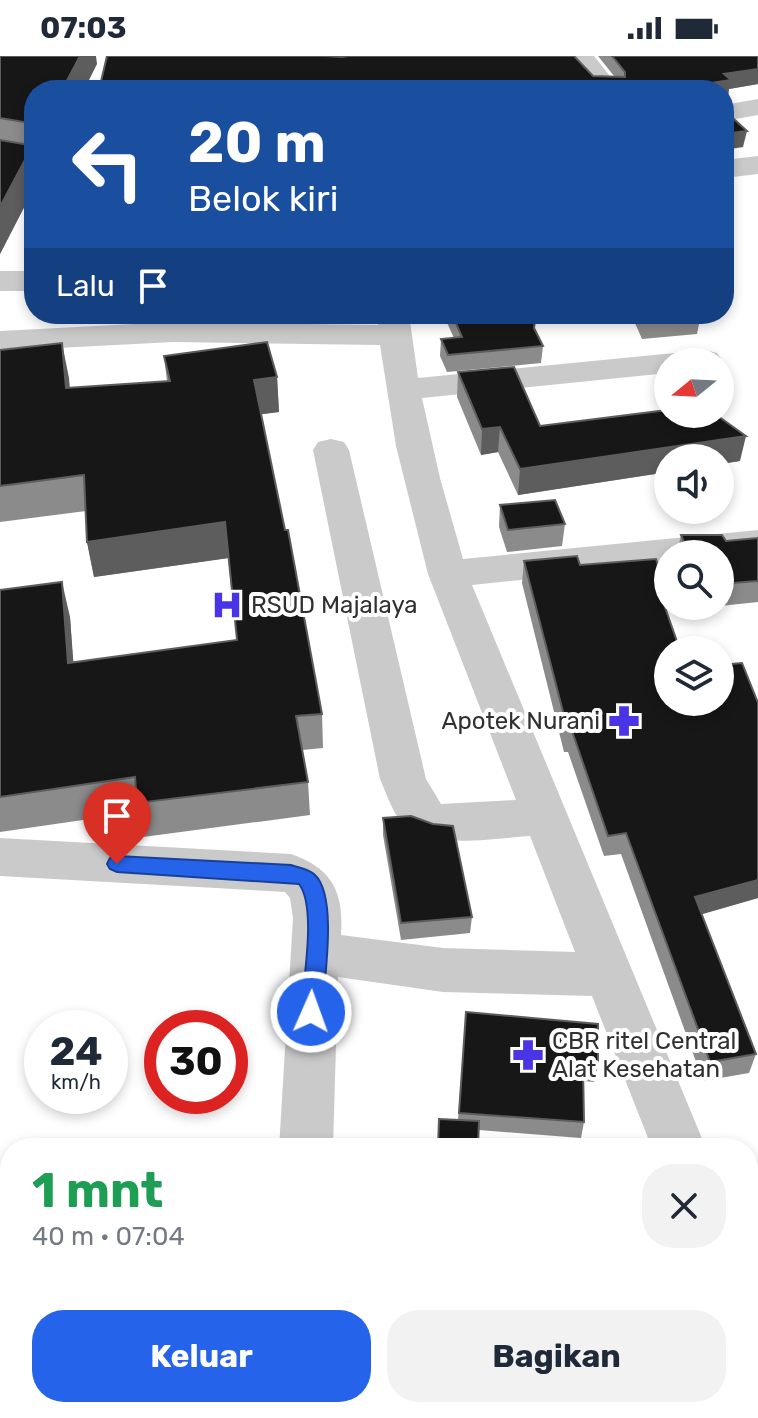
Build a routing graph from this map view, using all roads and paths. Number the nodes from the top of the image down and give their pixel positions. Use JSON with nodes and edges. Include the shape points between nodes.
{"nodes":[{"id":1,"x":581,"y":56,"type":"edge"},
{"id":2,"x":342,"y":59,"type":"edge"},
{"id":3,"x":314,"y":60,"type":"edge"},
{"id":4,"x":349,"y":80,"type":"edge"},
{"id":5,"x":599,"y":80,"type":"edge"},
{"id":6,"x":758,"y":107,"type":"edge"},
{"id":7,"x":734,"y":111,"type":"edge"},
{"id":8,"x":758,"y":165,"type":"edge"},
{"id":9,"x":734,"y":168,"type":"edge"},
{"id":10,"x":0,"y":281,"type":"edge"},
{"id":11,"x":24,"y":281,"type":"edge"},
{"id":12,"x":155,"y":324,"type":"edge"},
{"id":13,"x":279,"y":324,"type":"edge"},
{"id":14,"x":394,"y":325,"type":"edge"},
{"id":15,"x":0,"y":341,"type":"edge"},
{"id":16,"x":654,"y":364,"type":"edge"},
{"id":17,"x":402,"y":390,"type":"junction"},
{"id":18,"x":331,"y":450,"type":"dead end"},
{"id":19,"x":758,"y":543,"type":"edge"},
{"id":20,"x":448,"y":574,"type":"junction"},
{"id":21,"x":547,"y":817,"type":"junction"},
{"id":22,"x":0,"y":857,"type":"edge"},
{"id":23,"x":314,"y":953,"type":"junction"},
{"id":24,"x":607,"y":975,"type":"junction"},
{"id":25,"x":306,"y":1138,"type":"edge"},
{"id":26,"x":675,"y":1138,"type":"edge"}],
"edges":[{"from":1,"to":5,"type":"street"},
{"from":2,"to":3,"type":"street"},
{"from":2,"to":4,"type":"street"},
{"from":6,"to":7,"type":"street"},
{"from":8,"to":9,"type":"street"},
{"from":10,"to":11,"type":"street"},
{"from":12,"to":15,"type":"street"},
{"from":13,"to":14,"type":"street"},
{"from":14,"to":17,"type":"street"},
{"from":16,"to":17,"type":"street"},
{"from":17,"to":20,"type":"street","via":[[421,484]]},
{"from":18,"to":21,"type":"street","via":[[403,779],[416,809],[438,822]]},
{"from":19,"to":20,"type":"street"},
{"from":20,"to":21,"type":"street"},
{"from":21,"to":24,"type":"street"},
{"from":22,"to":23,"type":"street","via":[[291,873],[312,886]]},
{"from":23,"to":24,"type":"street","via":[[443,970]]},
{"from":23,"to":25,"type":"street"},
{"from":24,"to":26,"type":"street"}]}
